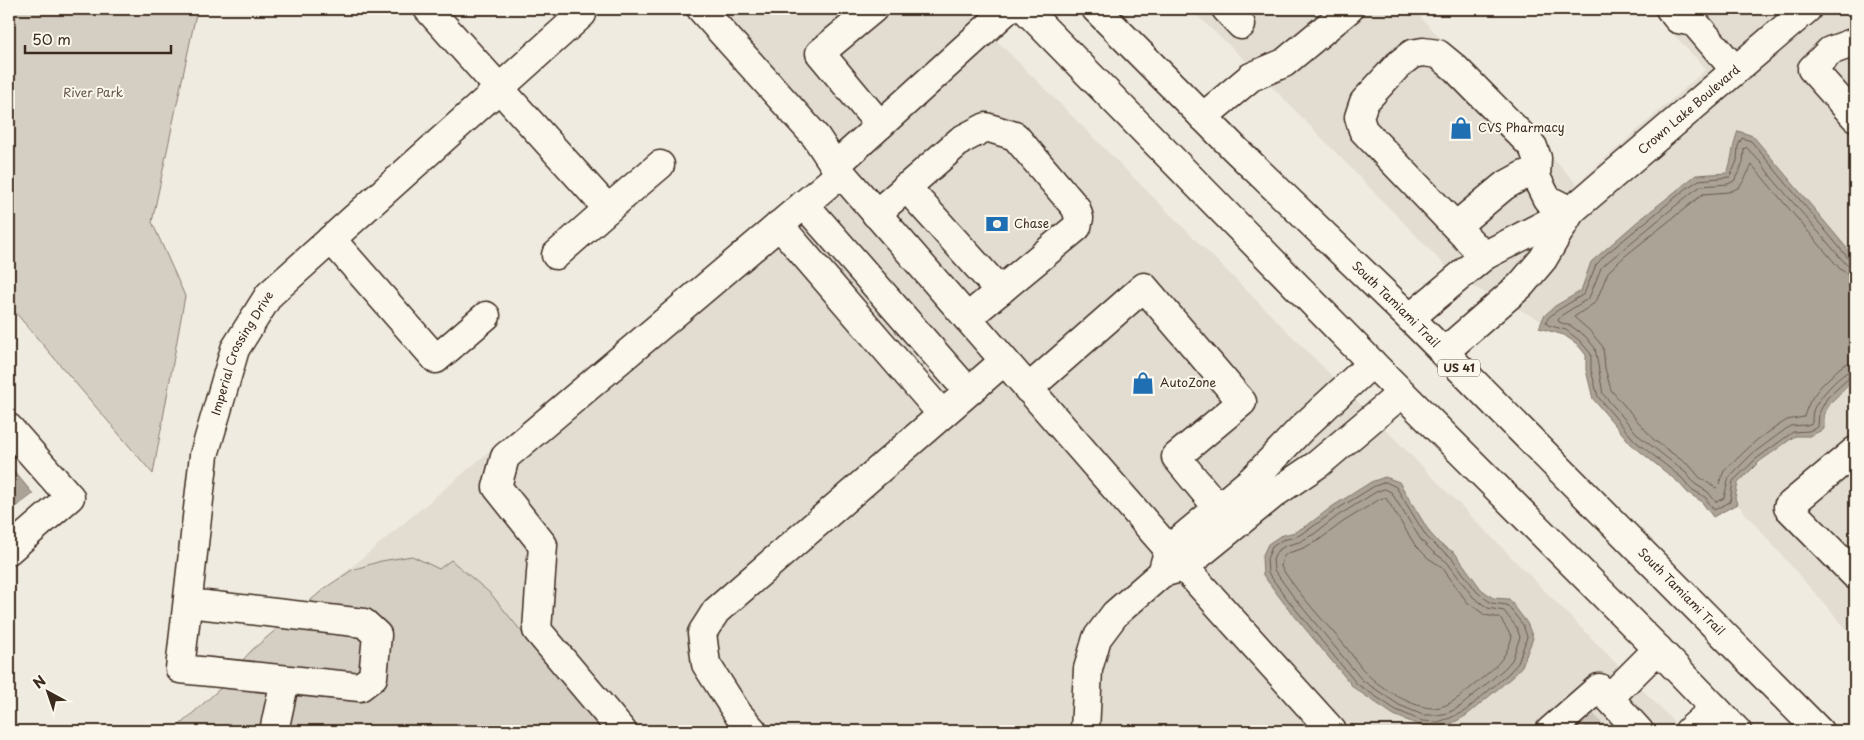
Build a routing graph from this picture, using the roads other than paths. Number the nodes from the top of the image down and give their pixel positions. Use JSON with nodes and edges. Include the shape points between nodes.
{"nodes":[{"id":1,"x":428,"y":9,"type":"edge"},
{"id":2,"x":701,"y":9,"type":"edge"},
{"id":3,"x":873,"y":9,"type":"edge"},
{"id":4,"x":1008,"y":9,"type":"edge"},
{"id":5,"x":1025,"y":9,"type":"edge"},
{"id":6,"x":1096,"y":9,"type":"edge"},
{"id":7,"x":1349,"y":9,"type":"edge"},
{"id":8,"x":1670,"y":9,"type":"edge"},
{"id":9,"x":1806,"y":9,"type":"edge"},
{"id":10,"x":582,"y":14,"type":"dead end"},
{"id":11,"x":1702,"y":15,"type":"edge"},
{"id":12,"x":1855,"y":42,"type":"edge"},
{"id":13,"x":1734,"y":70,"type":"junction"},
{"id":14,"x":499,"y":88,"type":"junction"},
{"id":15,"x":1203,"y":117,"type":"junction"},
{"id":16,"x":1855,"y":117,"type":"edge"},
{"id":17,"x":880,"y":125,"type":"junction"},
{"id":18,"x":660,"y":165,"type":"dead end"},
{"id":19,"x":838,"y":170,"type":"junction"},
{"id":20,"x":1536,"y":177,"type":"junction"},
{"id":21,"x":906,"y":187,"type":"junction"},
{"id":22,"x":804,"y":204,"type":"junction"},
{"id":23,"x":608,"y":209,"type":"junction"},
{"id":24,"x":1571,"y":212,"type":"junction"},
{"id":25,"x":876,"y":214,"type":"junction"},
{"id":26,"x":779,"y":225,"type":"junction"},
{"id":27,"x":1456,"y":226,"type":"junction"},
{"id":28,"x":331,"y":239,"type":"junction"},
{"id":29,"x":556,"y":255,"type":"dead end"},
{"id":30,"x":1484,"y":256,"type":"junction"},
{"id":31,"x":1000,"y":291,"type":"junction"},
{"id":32,"x":486,"y":316,"type":"dead end"},
{"id":33,"x":967,"y":318,"type":"junction"},
{"id":34,"x":1410,"y":318,"type":"junction"},
{"id":35,"x":1444,"y":353,"type":"junction"},
{"id":36,"x":1004,"y":361,"type":"junction"},
{"id":37,"x":1372,"y":363,"type":"junction"},
{"id":38,"x":1028,"y":389,"type":"junction"},
{"id":39,"x":968,"y":391,"type":"junction"},
{"id":40,"x":1402,"y":392,"type":"junction"},
{"id":41,"x":942,"y":414,"type":"junction"},
{"id":42,"x":9,"y":428,"type":"edge"},
{"id":43,"x":1855,"y":451,"type":"edge"},
{"id":44,"x":1218,"y":508,"type":"junction"},
{"id":45,"x":9,"y":550,"type":"edge"},
{"id":46,"x":1172,"y":563,"type":"junction"},
{"id":47,"x":1855,"y":575,"type":"edge"},
{"id":48,"x":188,"y":603,"type":"junction"},
{"id":49,"x":1658,"y":649,"type":"junction"},
{"id":50,"x":285,"y":680,"type":"junction"},
{"id":51,"x":1715,"y":708,"type":"junction"},
{"id":52,"x":1621,"y":719,"type":"edge"},
{"id":53,"x":274,"y":731,"type":"edge"},
{"id":54,"x":622,"y":731,"type":"edge"},
{"id":55,"x":753,"y":731,"type":"edge"},
{"id":56,"x":1085,"y":731,"type":"edge"},
{"id":57,"x":1332,"y":731,"type":"edge"},
{"id":58,"x":1550,"y":731,"type":"edge"},
{"id":59,"x":1689,"y":731,"type":"edge"},
{"id":60,"x":1737,"y":731,"type":"edge"},
{"id":61,"x":1819,"y":731,"type":"edge"}],
"edges":[{"from":1,"to":14,"type":"main road"},
{"from":2,"to":19,"type":"main road","via":[[816,137]]},
{"from":3,"to":17,"type":"main road","via":[[820,53]]},
{"from":4,"to":17,"type":"main road"},
{"from":5,"to":37,"type":"main road"},
{"from":6,"to":15,"type":"main road","name":"South Tamiami Trail","number":"US 41"},
{"from":7,"to":15,"type":"main road","via":[[1284,63],[1251,77]]},
{"from":8,"to":11,"type":"main road","via":[[1678,19]]},
{"from":9,"to":13,"type":"main road","name":"Crown Lake Boulevard"},
{"from":10,"to":14,"type":"main road","name":"Imperial Crossing Drive"},
{"from":11,"to":13,"type":"main road"},
{"from":12,"to":16,"type":"main road","via":[[1830,51],[1812,69]]},
{"from":13,"to":24,"type":"main road","name":"Crown Lake Boulevard"},
{"from":14,"to":23,"type":"main road"},
{"from":14,"to":28,"type":"main road","name":"Imperial Crossing Drive"},
{"from":15,"to":34,"type":"main road","name":"South Tamiami Trail","number":"US 41"},
{"from":17,"to":19,"type":"main road"},
{"from":18,"to":23,"type":"main road"},
{"from":19,"to":22,"type":"main road"},
{"from":19,"to":25,"type":"main road"},
{"from":20,"to":24,"type":"main road","via":[[1547,198]]},
{"from":20,"to":27,"type":"main road","via":[[1524,175],[1504,186]]},
{"from":20,"to":27,"type":"main road","via":[[1537,158],[1533,147],[1455,68],[1438,54],[1412,54],[1364,102],[1359,117],[1363,130]]},
{"from":21,"to":25,"type":"main road"},
{"from":21,"to":31,"type":"main road"},
{"from":21,"to":31,"type":"main road","via":[[961,140],[986,127],[1015,136],[1076,208],[1079,218],[1078,227]]},
{"from":22,"to":26,"type":"main road"},
{"from":22,"to":39,"type":"main road"},
{"from":23,"to":29,"type":"main road"},
{"from":24,"to":30,"type":"main road","name":"Crown Lake Boulevard"},
{"from":24,"to":35,"type":"main road","name":"Crown Lake Boulevard","via":[[1542,260],[1521,285]]},
{"from":25,"to":33,"type":"main road"},
{"from":26,"to":41,"type":"main road"},
{"from":26,"to":54,"type":"main road","via":[[505,457],[497,487],[543,545],[537,630]]},
{"from":27,"to":30,"type":"main road"},
{"from":28,"to":32,"type":"main road","via":[[436,359]]},
{"from":28,"to":48,"type":"main road","name":"Imperial Crossing Drive","via":[[269,295],[235,349],[204,455]]},
{"from":30,"to":34,"type":"main road","name":"Crown Lake Boulevard"},
{"from":31,"to":33,"type":"main road"},
{"from":33,"to":36,"type":"main road"},
{"from":34,"to":35,"type":"main road","name":"South Tamiami Trail","number":"US 41"},
{"from":35,"to":61,"type":"main road","name":"South Tamiami Trail","number":"US 41"},
{"from":36,"to":38,"type":"main road"},
{"from":36,"to":39,"type":"main road"},
{"from":37,"to":40,"type":"main road"},
{"from":37,"to":44,"type":"main road","via":[[1301,428],[1253,479]]},
{"from":38,"to":44,"type":"main road","via":[[1144,287],[1242,402],[1176,457]]},
{"from":38,"to":46,"type":"main road"},
{"from":39,"to":41,"type":"main road"},
{"from":40,"to":46,"type":"main road","via":[[1318,464]]},
{"from":40,"to":49,"type":"main road"},
{"from":41,"to":55,"type":"main road","via":[[716,611],[702,633],[706,664],[738,714]]},
{"from":42,"to":45,"type":"main road","via":[[70,497]]},
{"from":43,"to":47,"type":"main road","via":[[1788,507]]},
{"from":44,"to":46,"type":"main road"},
{"from":46,"to":56,"type":"main road","via":[[1115,614],[1097,638],[1088,670]]},
{"from":46,"to":57,"type":"main road"},
{"from":48,"to":50,"type":"main road","name":"Imperial Crossing Drive","via":[[180,669]]},
{"from":48,"to":50,"type":"main road","via":[[364,624],[377,635],[373,677],[360,687]]},
{"from":49,"to":51,"type":"main road"},
{"from":49,"to":52,"type":"main road"},
{"from":50,"to":53,"type":"main road"},
{"from":51,"to":59,"type":"main road"},
{"from":51,"to":60,"type":"main road"},
{"from":52,"to":58,"type":"main road","via":[[1599,688]]}]}
